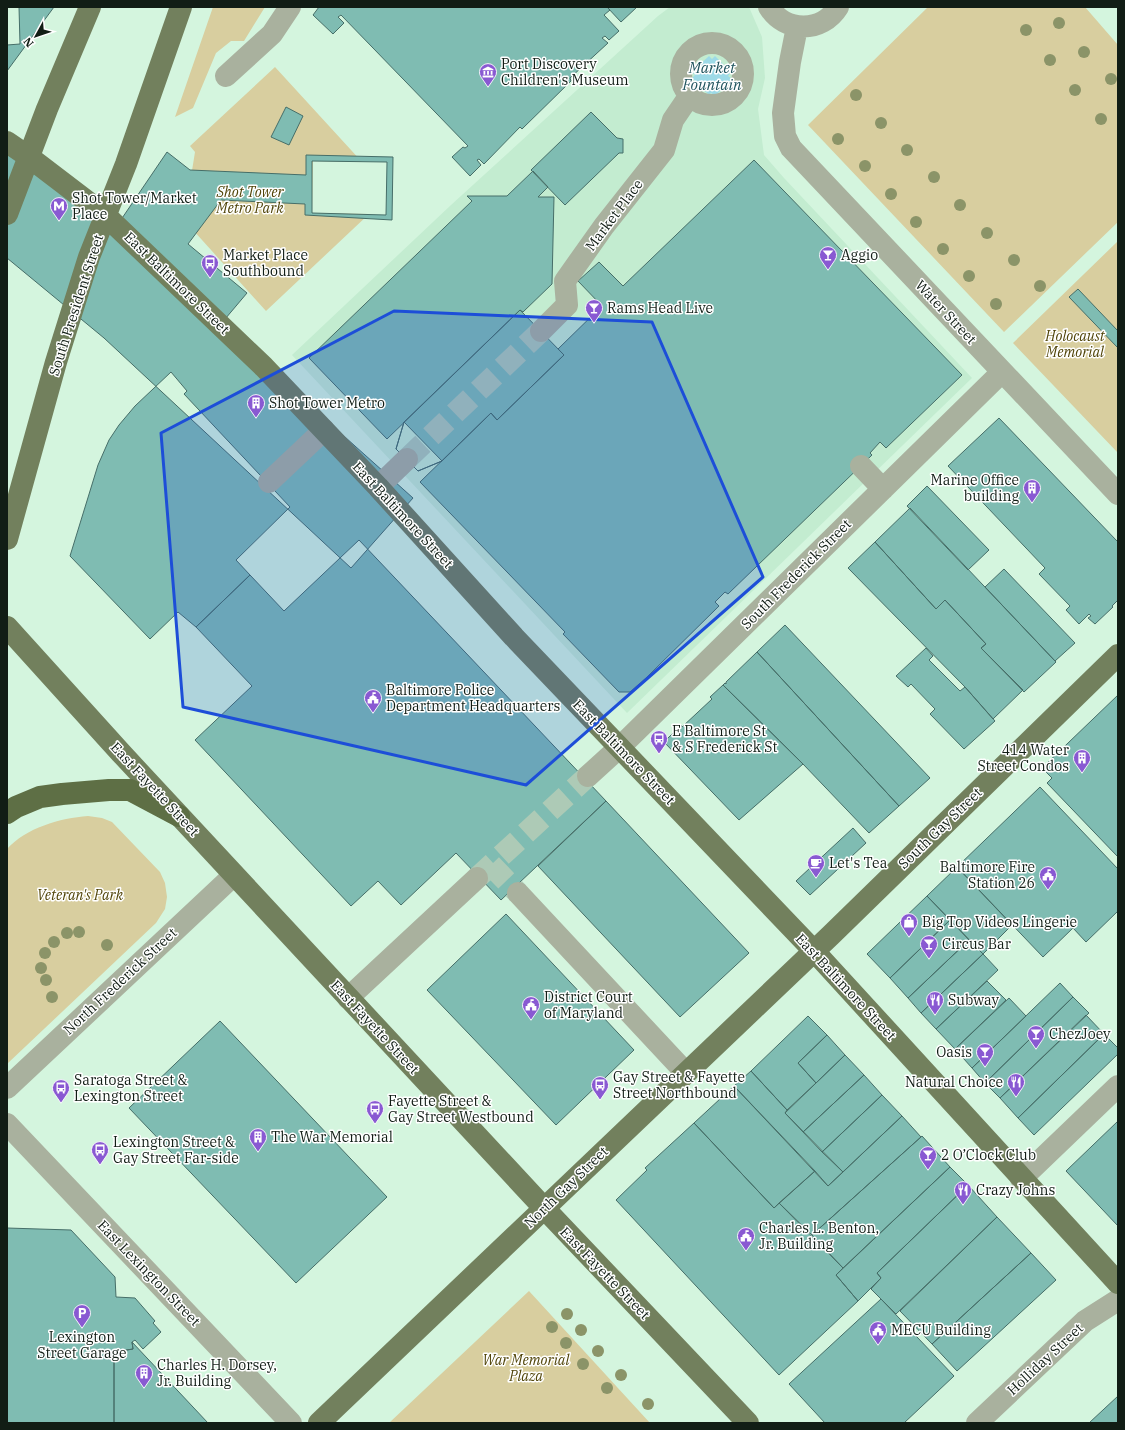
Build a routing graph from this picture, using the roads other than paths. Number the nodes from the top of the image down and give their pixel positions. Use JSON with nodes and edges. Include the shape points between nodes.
{"nodes":[{"id":1,"x":90,"y":7,"type":"edge"},
{"id":2,"x":181,"y":7,"type":"edge"},
{"id":3,"x":290,"y":7,"type":"edge"},
{"id":4,"x":768,"y":7,"type":"edge"},
{"id":5,"x":838,"y":7,"type":"edge"},
{"id":6,"x":797,"y":27,"type":"junction"},
{"id":7,"x":226,"y":76,"type":"dead end"},
{"id":8,"x":690,"y":95,"type":"dead end"},
{"id":9,"x":7,"y":142,"type":"edge"},
{"id":10,"x":29,"y":157,"type":"junction"},
{"id":11,"x":7,"y":214,"type":"edge"},
{"id":12,"x":105,"y":215,"type":"junction"},
{"id":13,"x":540,"y":331,"type":"tunnel mouth"},
{"id":14,"x":1002,"y":372,"type":"junction"},
{"id":15,"x":324,"y":430,"type":"junction"},
{"id":16,"x":407,"y":459,"type":"tunnel mouth"},
{"id":17,"x":861,"y":466,"type":"dead end"},
{"id":18,"x":269,"y":482,"type":"dead end"},
{"id":19,"x":378,"y":487,"type":"junction"},
{"id":20,"x":883,"y":489,"type":"junction"},
{"id":21,"x":1118,"y":494,"type":"edge"},
{"id":22,"x":7,"y":539,"type":"edge"},
{"id":23,"x":7,"y":627,"type":"edge"},
{"id":24,"x":1118,"y":655,"type":"edge"},
{"id":25,"x":620,"y":747,"type":"junction"},
{"id":26,"x":588,"y":776,"type":"tunnel mouth"},
{"id":27,"x":7,"y":813,"type":"edge"},
{"id":28,"x":179,"y":816,"type":"junction"},
{"id":29,"x":234,"y":874,"type":"junction"},
{"id":30,"x":477,"y":878,"type":"tunnel mouth"},
{"id":31,"x":518,"y":893,"type":"tunnel mouth"},
{"id":32,"x":814,"y":951,"type":"junction"},
{"id":33,"x":348,"y":998,"type":"junction"},
{"id":34,"x":686,"y":1073,"type":"junction"},
{"id":35,"x":1118,"y":1086,"type":"edge"},
{"id":36,"x":7,"y":1088,"type":"edge"},
{"id":37,"x":7,"y":1124,"type":"edge"},
{"id":38,"x":1021,"y":1179,"type":"junction"},
{"id":39,"x":544,"y":1208,"type":"junction"},
{"id":40,"x":1118,"y":1283,"type":"edge"},
{"id":41,"x":1118,"y":1300,"type":"edge"},
{"id":42,"x":291,"y":1423,"type":"edge"},
{"id":43,"x":319,"y":1423,"type":"edge"},
{"id":44,"x":748,"y":1423,"type":"edge"},
{"id":45,"x":977,"y":1423,"type":"edge"}],
"edges":[{"from":1,"to":10,"type":"main road"},
{"from":2,"to":12,"type":"main road","name":"South President Street","via":[[126,164]]},
{"from":3,"to":7,"type":"street","via":[[272,34]]},
{"from":4,"to":6,"type":"street","via":[[777,18]]},
{"from":5,"to":6,"type":"street","via":[[820,24]]},
{"from":6,"to":14,"type":"street","name":"Water Street","via":[[783,113],[783,124],[791,148]]},
{"from":8,"to":13,"type":"street","name":"Market Place","via":[[673,120],[664,150],[564,281],[567,305]]},
{"from":9,"to":10,"type":"main road","name":"East Baltimore Street"},
{"from":10,"to":11,"type":"main road"},
{"from":10,"to":12,"type":"main road","name":"East Baltimore Street"},
{"from":12,"to":15,"type":"main road","name":"East Baltimore Street","via":[[264,367]]},
{"from":12,"to":22,"type":"main road","name":"South President Street","via":[[56,362]]},
{"from":14,"to":20,"type":"street","name":"South Frederick Street"},
{"from":14,"to":21,"type":"street","name":"Water Street"},
{"from":15,"to":18,"type":"street"},
{"from":15,"to":19,"type":"main road","name":"East Baltimore Street"},
{"from":16,"to":19,"type":"street"},
{"from":17,"to":20,"type":"street"},
{"from":19,"to":25,"type":"main road","name":"East Baltimore Street","via":[[514,637]]},
{"from":20,"to":25,"type":"street","name":"South Frederick Street"},
{"from":23,"to":28,"type":"main road","name":"East Fayette Street"},
{"from":24,"to":32,"type":"main road","name":"South Gay Street"},
{"from":25,"to":26,"type":"street","name":"South Frederick Street"},
{"from":25,"to":32,"type":"main road","name":"East Baltimore Street"},
{"from":27,"to":28,"type":"highway","via":[[40,797],[130,790]]},
{"from":28,"to":29,"type":"main road","name":"East Fayette Street"},
{"from":29,"to":33,"type":"main road","name":"East Fayette Street"},
{"from":29,"to":36,"type":"street","name":"North Frederick Street"},
{"from":30,"to":33,"type":"street"},
{"from":31,"to":34,"type":"street"},
{"from":32,"to":34,"type":"main road","name":"North Gay Street"},
{"from":32,"to":38,"type":"main road","name":"East Baltimore Street"},
{"from":33,"to":39,"type":"main road","name":"East Fayette Street"},
{"from":34,"to":39,"type":"main road","name":"North Gay Street"},
{"from":35,"to":38,"type":"street"},
{"from":37,"to":42,"type":"street","name":"East Lexington Street"},
{"from":38,"to":40,"type":"main road","name":"East Baltimore Street"},
{"from":39,"to":43,"type":"main road","name":"North Gay Street"},
{"from":39,"to":44,"type":"main road","name":"East Fayette Street"},
{"from":41,"to":45,"type":"street","name":"Holliday Street","via":[[1085,1321]]}]}
